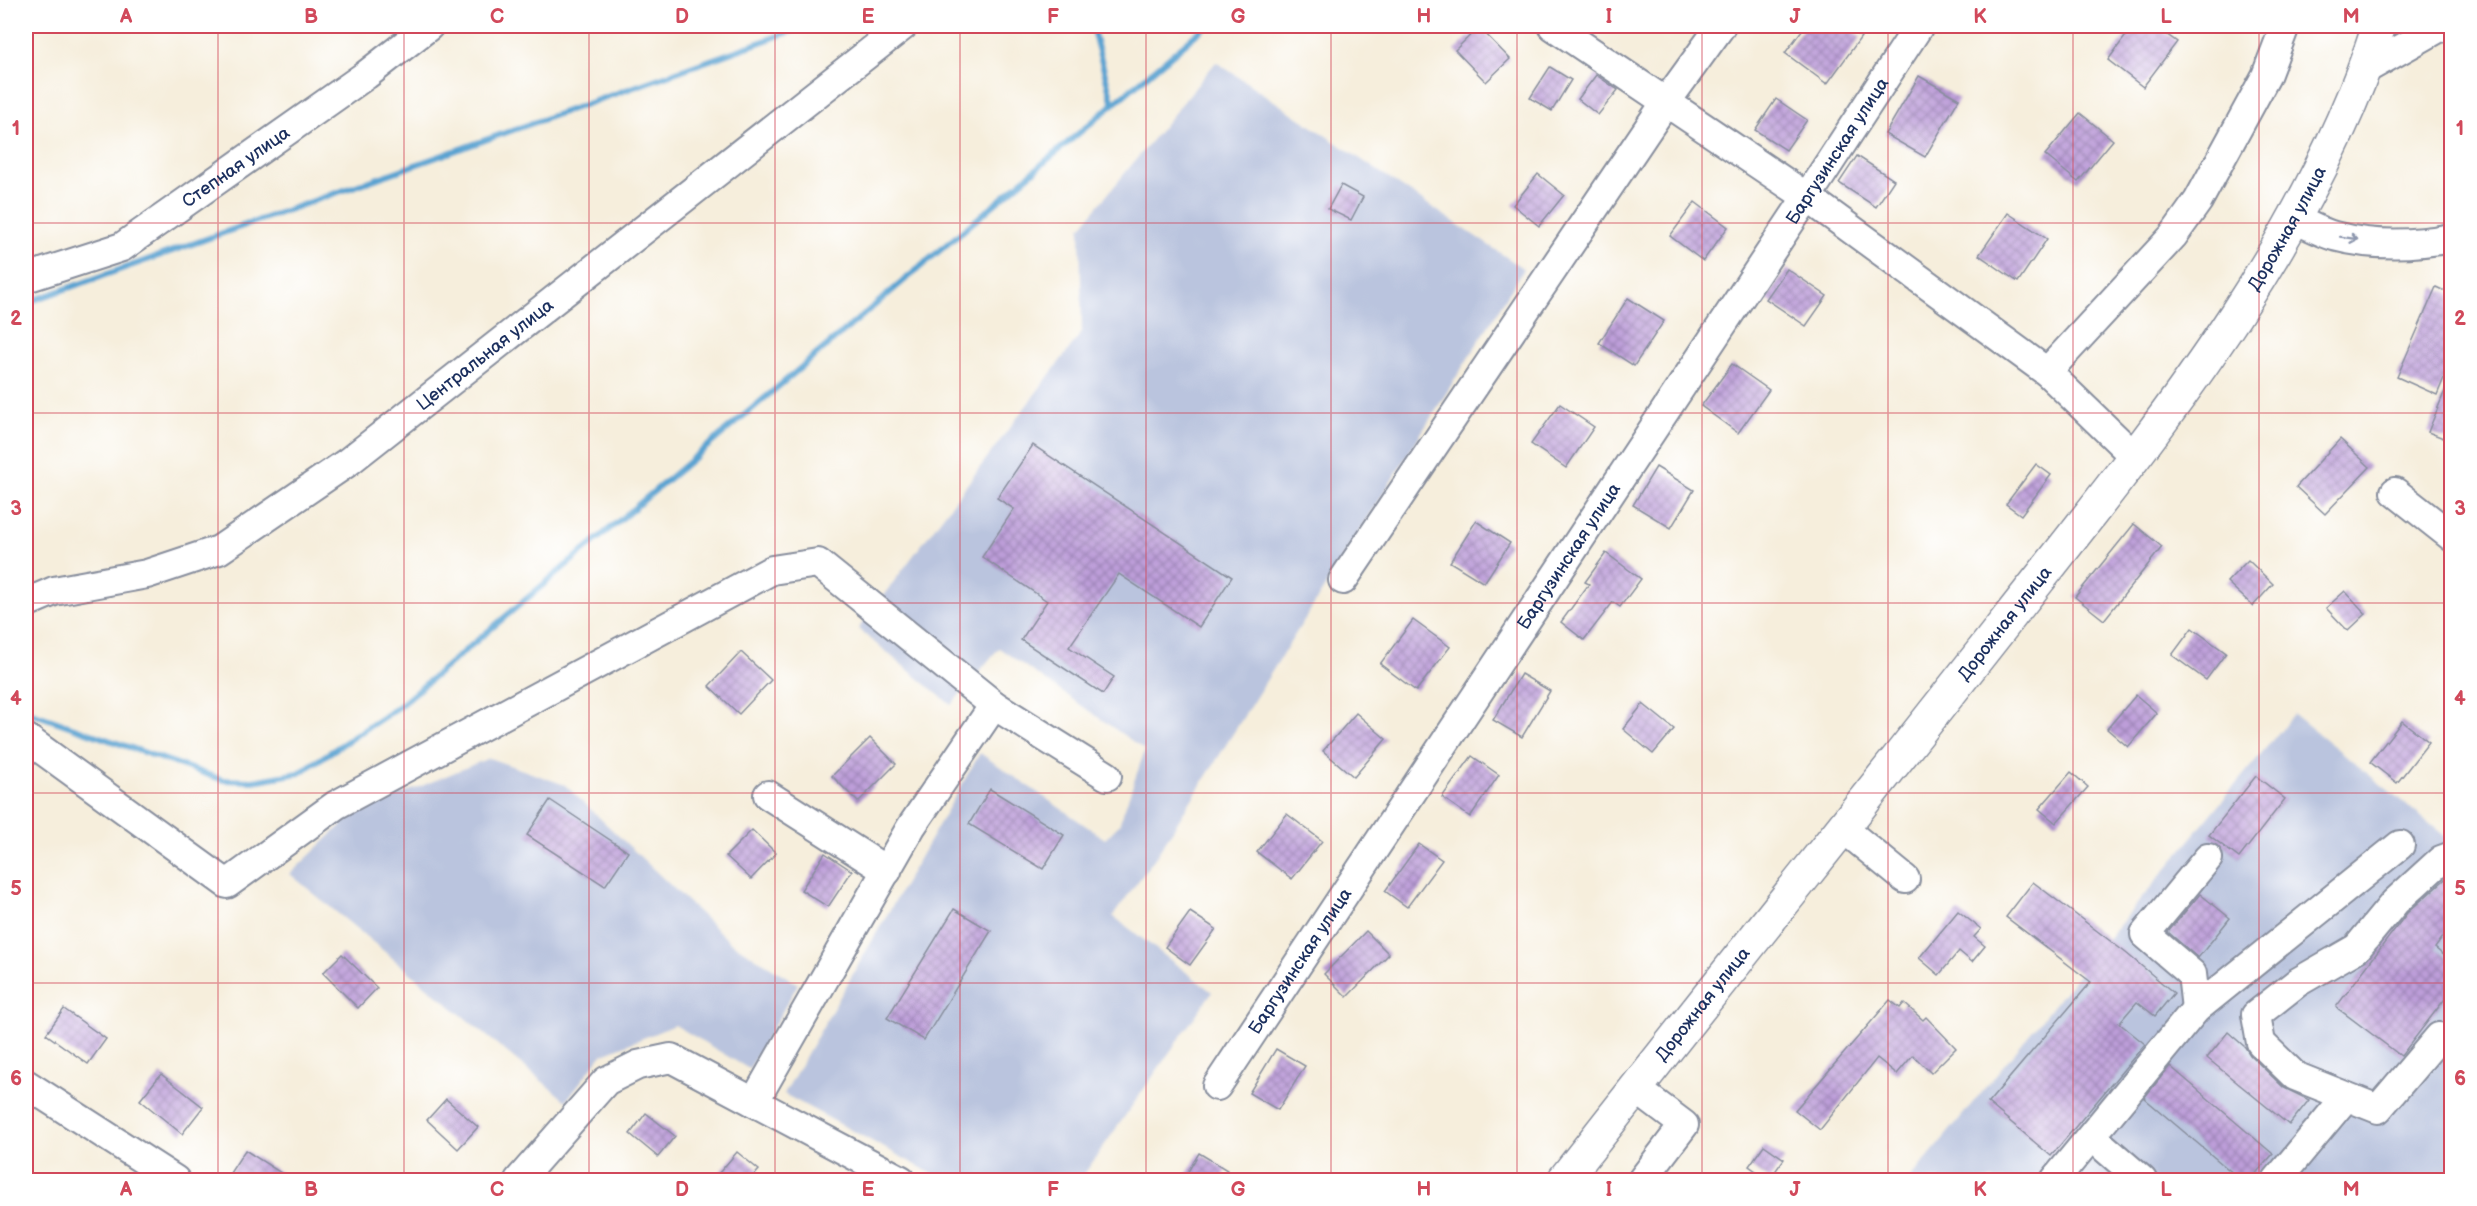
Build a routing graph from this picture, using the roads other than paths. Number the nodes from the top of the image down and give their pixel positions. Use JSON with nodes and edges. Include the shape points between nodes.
{"nodes":[{"id":1,"x":429,"y":26,"type":"edge"},
{"id":2,"x":903,"y":26,"type":"edge"},
{"id":3,"x":1554,"y":26,"type":"edge"},
{"id":4,"x":1721,"y":26,"type":"edge"},
{"id":5,"x":1919,"y":26,"type":"edge"},
{"id":6,"x":2285,"y":26,"type":"edge"},
{"id":7,"x":2379,"y":26,"type":"edge"},
{"id":8,"x":2442,"y":26,"type":"edge"},
{"id":9,"x":2364,"y":70,"type":"junction"},
{"id":10,"x":1666,"y":102,"type":"junction"},
{"id":11,"x":1808,"y":197,"type":"junction"},
{"id":12,"x":2294,"y":219,"type":"junction"},
{"id":13,"x":2451,"y":238,"type":"edge"},
{"id":14,"x":26,"y":278,"type":"edge"},
{"id":15,"x":2047,"y":372,"type":"junction"},
{"id":16,"x":2135,"y":457,"type":"junction"},
{"id":17,"x":2395,"y":492,"type":"dead end"},
{"id":18,"x":2451,"y":537,"type":"edge"},
{"id":19,"x":1343,"y":580,"type":"dead end"},
{"id":20,"x":26,"y":603,"type":"edge"},
{"id":21,"x":994,"y":705,"type":"junction"},
{"id":22,"x":26,"y":738,"type":"edge"},
{"id":23,"x":1107,"y":776,"type":"dead end"},
{"id":24,"x":768,"y":795,"type":"dead end"},
{"id":25,"x":1844,"y":830,"type":"junction"},
{"id":26,"x":2400,"y":845,"type":"dead end"},
{"id":27,"x":2451,"y":856,"type":"edge"},
{"id":28,"x":2208,"y":858,"type":"dead end"},
{"id":29,"x":886,"y":871,"type":"junction"},
{"id":30,"x":1905,"y":879,"type":"dead end"},
{"id":31,"x":2196,"y":1010,"type":"junction"},
{"id":32,"x":2439,"y":1036,"type":"dead end"},
{"id":33,"x":26,"y":1084,"type":"edge"},
{"id":34,"x":1217,"y":1086,"type":"dead end"},
{"id":35,"x":1635,"y":1088,"type":"junction"},
{"id":36,"x":2346,"y":1098,"type":"junction"},
{"id":37,"x":754,"y":1102,"type":"junction"},
{"id":38,"x":2092,"y":1137,"type":"junction"},
{"id":39,"x":175,"y":1180,"type":"edge"},
{"id":40,"x":519,"y":1180,"type":"edge"},
{"id":41,"x":901,"y":1180,"type":"edge"},
{"id":42,"x":1564,"y":1180,"type":"edge"},
{"id":43,"x":1641,"y":1180,"type":"edge"},
{"id":44,"x":2055,"y":1180,"type":"edge"},
{"id":45,"x":2142,"y":1180,"type":"edge"},
{"id":46,"x":2277,"y":1180,"type":"edge"}],
"edges":[{"from":1,"to":14,"type":"street","name":"Степная улица","via":[[122,247]]},
{"from":2,"to":20,"type":"street","name":"Центральная улица","via":[[348,462],[268,518],[219,550],[147,574],[54,591]]},
{"from":3,"to":10,"type":"street"},
{"from":4,"to":10,"type":"street"},
{"from":5,"to":11,"type":"street","name":"Баргузинская улица"},
{"from":6,"to":15,"type":"street","via":[[2266,76],[2198,201],[2173,236]]},
{"from":7,"to":9,"type":"main road","name":"Дорожная улица"},
{"from":8,"to":9,"type":"street"},
{"from":9,"to":12,"type":"main road","name":"Дорожная улица"},
{"from":10,"to":11,"type":"street"},
{"from":10,"to":19,"type":"street"},
{"from":11,"to":15,"type":"street"},
{"from":11,"to":34,"type":"street","name":"Баргузинская улица"},
{"from":12,"to":13,"type":"street","one_way":true,"via":[[2333,236],[2376,243]]},
{"from":12,"to":16,"type":"main road","name":"Дорожная улица","via":[[2209,358]]},
{"from":15,"to":16,"type":"street"},
{"from":16,"to":25,"type":"main road","name":"Дорожная улица"},
{"from":17,"to":18,"type":"street"},
{"from":21,"to":22,"type":"street","via":[[818,563],[772,570],[336,805],[227,884]]},
{"from":21,"to":23,"type":"street"},
{"from":21,"to":29,"type":"street","via":[[911,827]]},
{"from":24,"to":29,"type":"street"},
{"from":25,"to":30,"type":"street"},
{"from":25,"to":35,"type":"main road","name":"Дорожная улица"},
{"from":26,"to":31,"type":"street"},
{"from":27,"to":36,"type":"street","via":[[2441,860],[2395,903],[2358,948],[2298,982],[2256,1015],[2261,1043],[2295,1076]]},
{"from":28,"to":31,"type":"street","via":[[2145,934],[2192,974]]},
{"from":29,"to":37,"type":"street"},
{"from":31,"to":38,"type":"street"},
{"from":32,"to":36,"type":"street","via":[[2378,1109]]},
{"from":33,"to":39,"type":"street"},
{"from":35,"to":42,"type":"main road","name":"Дорожная улица"},
{"from":35,"to":43,"type":"street","via":[[1684,1125]]},
{"from":36,"to":46,"type":"street"},
{"from":37,"to":40,"type":"street","via":[[671,1058],[638,1065],[606,1081]]},
{"from":37,"to":41,"type":"street"},
{"from":38,"to":44,"type":"street"},
{"from":38,"to":45,"type":"street"}]}
